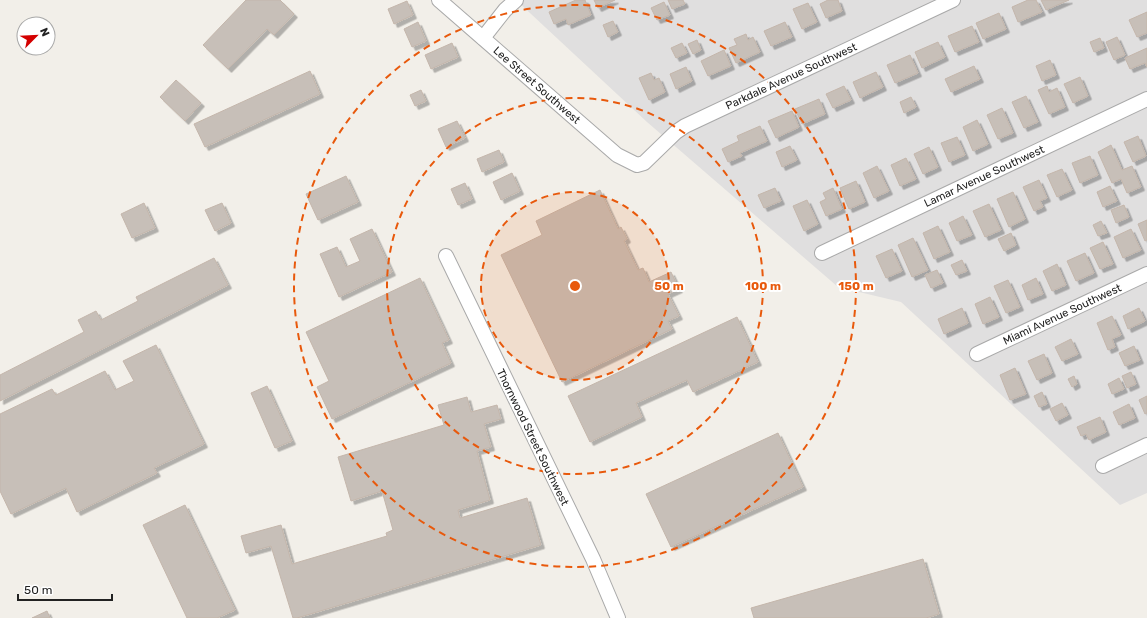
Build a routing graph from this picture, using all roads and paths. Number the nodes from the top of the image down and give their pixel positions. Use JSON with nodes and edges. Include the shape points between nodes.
{"nodes":[{"id":1,"x":439,"y":0,"type":"edge"},
{"id":2,"x":516,"y":0,"type":"edge"},
{"id":3,"x":953,"y":0,"type":"edge"},
{"id":4,"x":483,"y":38,"type":"junction"},
{"id":5,"x":1147,"y":99,"type":"edge"},
{"id":6,"x":637,"y":165,"type":"joint"},
{"id":7,"x":822,"y":253,"type":"dead end"},
{"id":8,"x":446,"y":256,"type":"dead end"},
{"id":9,"x":1147,"y":274,"type":"edge"},
{"id":10,"x":977,"y":354,"type":"dead end"},
{"id":11,"x":1147,"y":445,"type":"edge"},
{"id":12,"x":1103,"y":466,"type":"dead end"},
{"id":13,"x":618,"y":618,"type":"edge"}],
"edges":[{"from":1,"to":4,"type":"street","name":"Lee Street Southwest"},
{"from":2,"to":4,"type":"street"},
{"from":3,"to":6,"type":"street","name":"Parkdale Avenue Southwest","via":[[685,126],[644,163]]},
{"from":4,"to":6,"type":"street","name":"Lee Street Southwest","via":[[617,155]]},
{"from":5,"to":7,"type":"street","name":"Lamar Avenue Southwest"},
{"from":8,"to":13,"type":"street","name":"Thornwood Street Southwest","via":[[593,559]]},
{"from":9,"to":10,"type":"street","name":"Miami Avenue Southwest"},
{"from":11,"to":12,"type":"street"}]}
